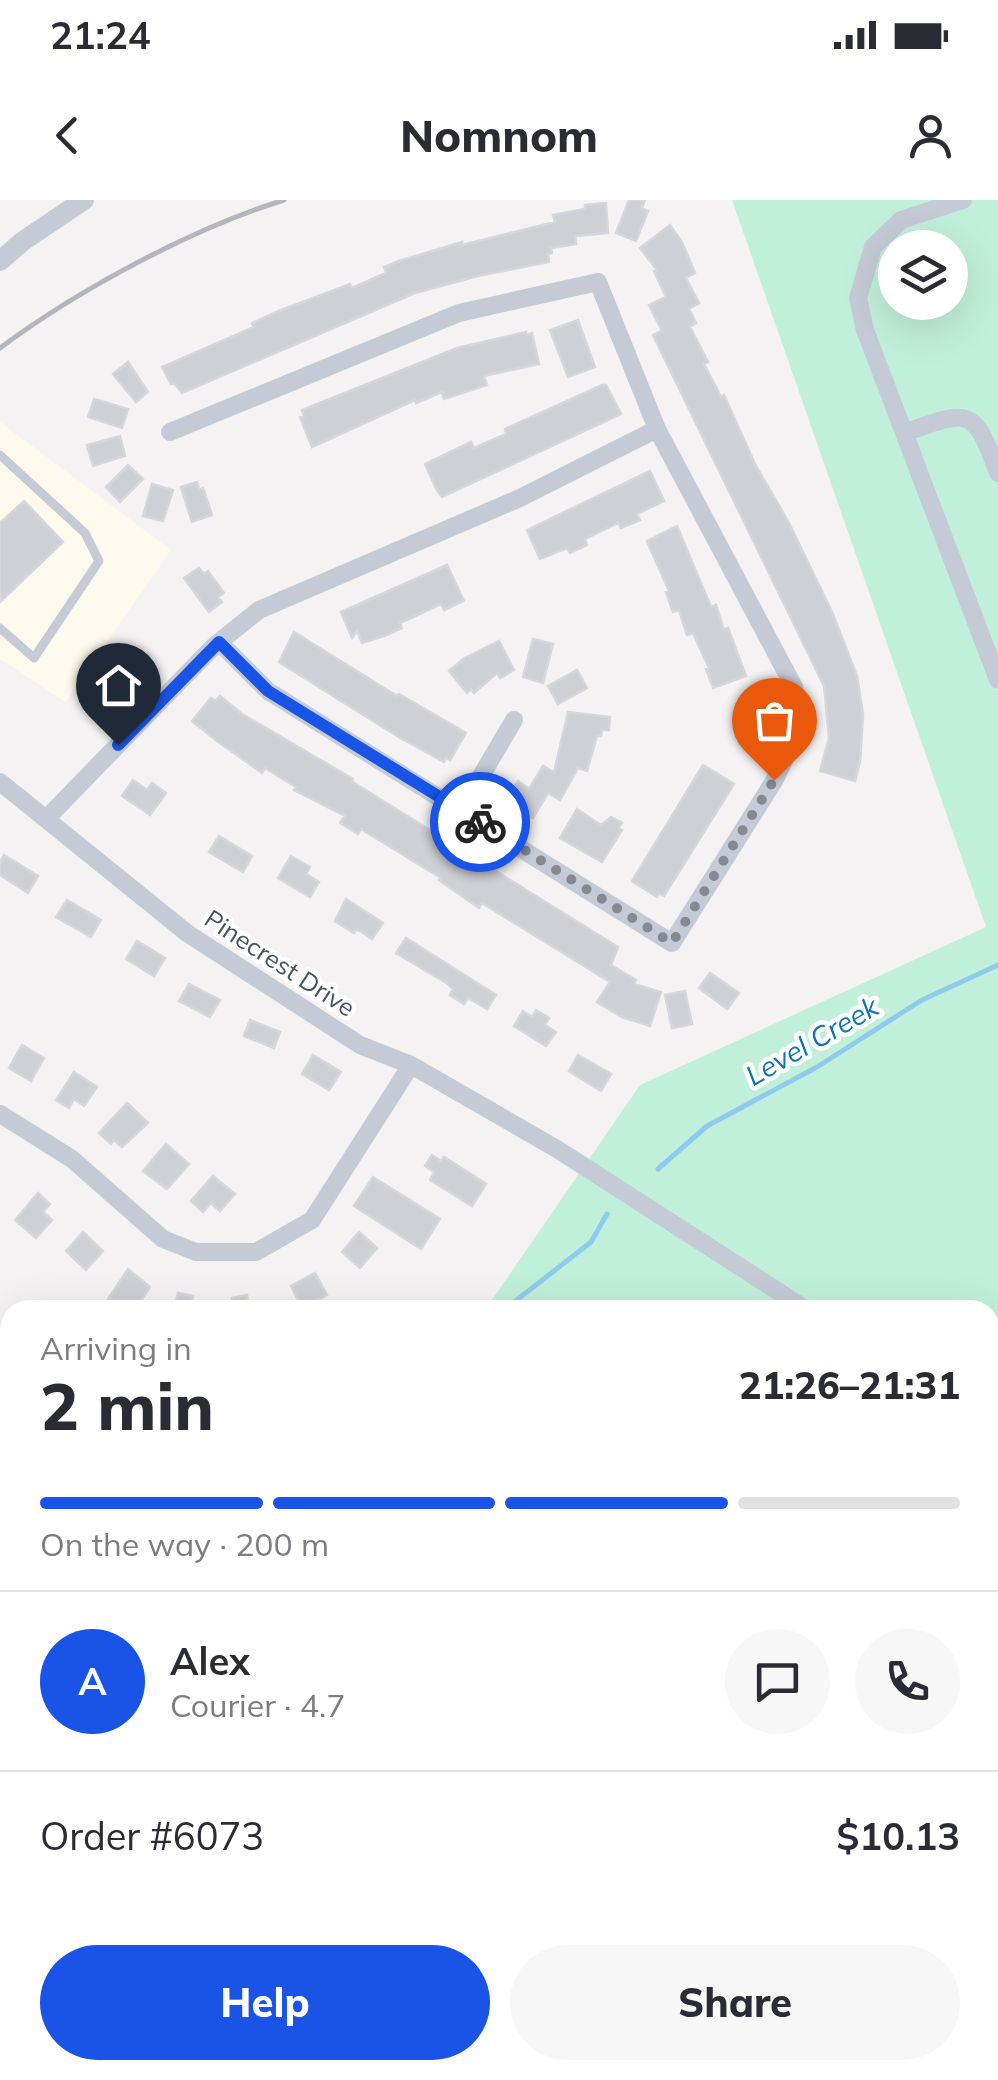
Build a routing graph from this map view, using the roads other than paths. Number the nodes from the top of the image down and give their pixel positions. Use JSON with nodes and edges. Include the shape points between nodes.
{"nodes":[{"id":1,"x":84,"y":200,"type":"edge"},
{"id":2,"x":964,"y":200,"type":"edge"},
{"id":3,"x":0,"y":261,"type":"edge"},
{"id":4,"x":657,"y":429,"type":"junction"},
{"id":5,"x":170,"y":432,"type":"dead end"},
{"id":6,"x":904,"y":433,"type":"junction"},
{"id":7,"x":0,"y":455,"type":"edge"},
{"id":8,"x":998,"y":474,"type":"edge"},
{"id":9,"x":0,"y":628,"type":"edge"},
{"id":10,"x":219,"y":642,"type":"junction"},
{"id":11,"x":998,"y":680,"type":"edge"},
{"id":12,"x":514,"y":720,"type":"dead end"},
{"id":13,"x":0,"y":782,"type":"edge"},
{"id":14,"x":461,"y":810,"type":"junction"},
{"id":15,"x":46,"y":818,"type":"junction"},
{"id":16,"x":412,"y":1065,"type":"junction"},
{"id":17,"x":0,"y":1114,"type":"edge"},
{"id":18,"x":791,"y":1300,"type":"edge"}],
"edges":[{"from":1,"to":3,"type":"street"},
{"from":2,"to":6,"type":"street","via":[[901,220],[873,247],[858,298]]},
{"from":4,"to":5,"type":"street","via":[[598,282],[460,313]]},
{"from":4,"to":10,"type":"street","via":[[520,498],[259,610]]},
{"from":4,"to":14,"type":"street","via":[[794,687],[798,720],[781,767],[672,943]]},
{"from":6,"to":8,"type":"street","via":[[964,417],[982,429]]},
{"from":6,"to":11,"type":"street"},
{"from":7,"to":9,"type":"lane","via":[[85,534],[99,561],[34,658]]},
{"from":10,"to":14,"type":"street","via":[[268,691]]},
{"from":10,"to":15,"type":"street"},
{"from":12,"to":14,"type":"street"},
{"from":13,"to":15,"type":"street","name":"Pinecrest Drive"},
{"from":15,"to":16,"type":"street","name":"Pinecrest Drive","via":[[188,934],[360,1046]]},
{"from":16,"to":17,"type":"street","via":[[312,1220],[256,1252],[196,1252],[163,1239],[72,1159]]},
{"from":16,"to":18,"type":"street","name":"Pinecrest Drive"}]}
